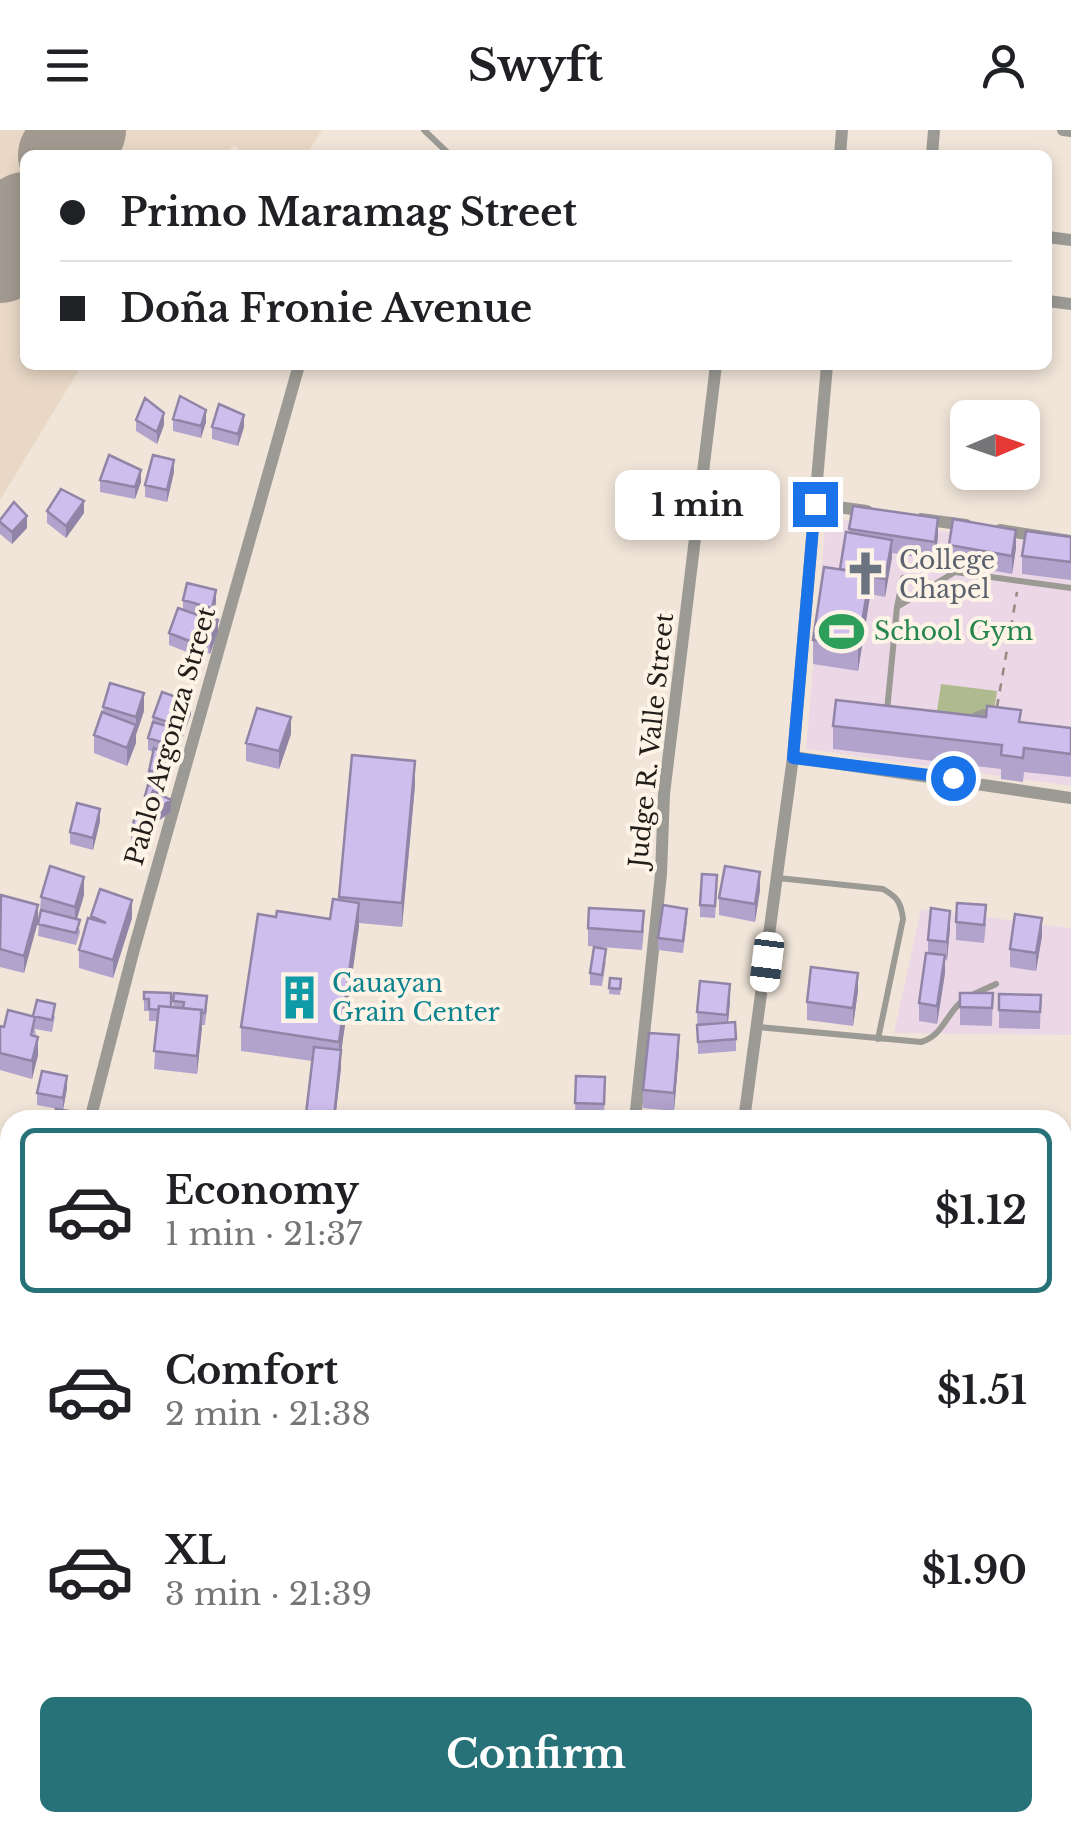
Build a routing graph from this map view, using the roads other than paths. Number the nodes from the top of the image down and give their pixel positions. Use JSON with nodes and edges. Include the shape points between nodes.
{"nodes":[{"id":1,"x":424,"y":130,"type":"edge"},
{"id":2,"x":1063,"y":130,"type":"edge"},
{"id":3,"x":1071,"y":131,"type":"edge"},
{"id":4,"x":445,"y":150,"type":"edge"},
{"id":5,"x":298,"y":370,"type":"edge"},
{"id":6,"x":715,"y":370,"type":"edge"},
{"id":7,"x":827,"y":370,"type":"edge"},
{"id":8,"x":815,"y":504,"type":"junction"},
{"id":9,"x":888,"y":514,"type":"edge"},
{"id":10,"x":906,"y":517,"type":"edge"},
{"id":11,"x":1071,"y":541,"type":"edge"},
{"id":12,"x":903,"y":578,"type":"dead end"},
{"id":13,"x":1071,"y":588,"type":"edge"},
{"id":14,"x":897,"y":607,"type":"junction"},
{"id":15,"x":870,"y":710,"type":"edge"},
{"id":16,"x":887,"y":712,"type":"junction"},
{"id":17,"x":983,"y":712,"type":"junction"},
{"id":18,"x":904,"y":714,"type":"edge"},
{"id":19,"x":1010,"y":720,"type":"edge"},
{"id":20,"x":960,"y":723,"type":"edge"},
{"id":21,"x":982,"y":726,"type":"edge"},
{"id":22,"x":793,"y":758,"type":"junction"},
{"id":23,"x":954,"y":763,"type":"dead end"},
{"id":24,"x":953,"y":778,"type":"junction"},
{"id":25,"x":1071,"y":798,"type":"edge"},
{"id":26,"x":778,"y":878,"type":"junction"},
{"id":27,"x":996,"y":984,"type":"dead end"},
{"id":28,"x":758,"y":1027,"type":"junction"},
{"id":29,"x":878,"y":1040,"type":"junction"},
{"id":30,"x":93,"y":1110,"type":"edge"},
{"id":31,"x":637,"y":1110,"type":"edge"},
{"id":32,"x":746,"y":1110,"type":"edge"}],
"edges":[{"from":1,"to":4,"type":"lane"},
{"from":2,"to":3,"type":"street"},
{"from":5,"to":30,"type":"street","name":"Pablo Argonza Street"},
{"from":6,"to":31,"type":"street","name":"Judge R. Valle Street","via":[[664,794]]},
{"from":7,"to":8,"type":"street"},
{"from":8,"to":9,"type":"street"},
{"from":8,"to":22,"type":"street"},
{"from":10,"to":11,"type":"street"},
{"from":12,"to":14,"type":"lane"},
{"from":13,"to":14,"type":"lane","via":[[952,572]]},
{"from":14,"to":16,"type":"lane"},
{"from":15,"to":16,"type":"lane"},
{"from":16,"to":18,"type":"lane"},
{"from":17,"to":19,"type":"lane"},
{"from":17,"to":20,"type":"lane"},
{"from":17,"to":21,"type":"lane"},
{"from":22,"to":24,"type":"street"},
{"from":22,"to":26,"type":"street"},
{"from":23,"to":24,"type":"lane"},
{"from":24,"to":25,"type":"street"},
{"from":26,"to":28,"type":"street"},
{"from":26,"to":29,"type":"lane","via":[[883,889],[901,904]]},
{"from":27,"to":29,"type":"lane","via":[[961,1002],[932,1038]]},
{"from":28,"to":29,"type":"lane"},
{"from":28,"to":32,"type":"street"}]}
